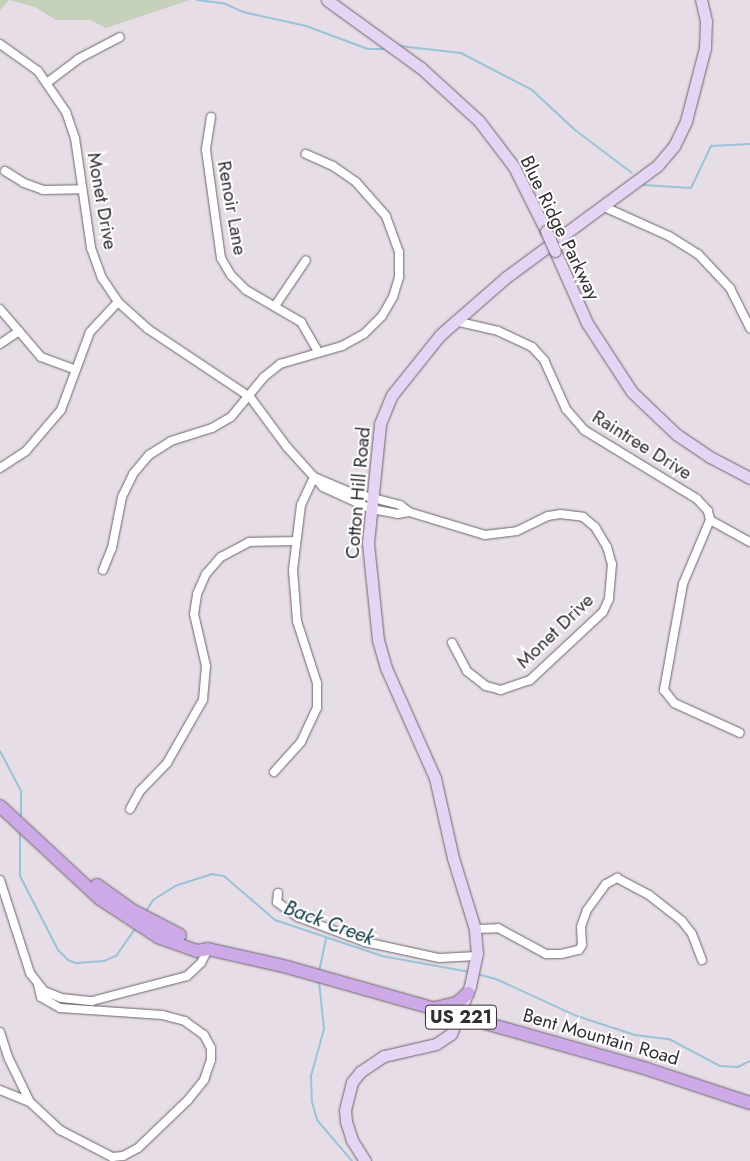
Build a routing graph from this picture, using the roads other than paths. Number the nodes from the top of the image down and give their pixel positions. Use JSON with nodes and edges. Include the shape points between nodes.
{"nodes":[{"id":1,"x":327,"y":0,"type":"edge"},
{"id":2,"x":701,"y":0,"type":"edge"},
{"id":3,"x":120,"y":37,"type":"dead end"},
{"id":4,"x":0,"y":44,"type":"edge"},
{"id":5,"x":48,"y":82,"type":"junction"},
{"id":6,"x":211,"y":117,"type":"dead end"},
{"id":7,"x":306,"y":154,"type":"dead end"},
{"id":8,"x":5,"y":171,"type":"dead end"},
{"id":9,"x":82,"y":189,"type":"junction"},
{"id":10,"x":602,"y":206,"type":"junction"},
{"id":11,"x":306,"y":260,"type":"dead end"},
{"id":12,"x":118,"y":302,"type":"junction"},
{"id":13,"x":275,"y":306,"type":"junction"},
{"id":14,"x":0,"y":309,"type":"edge"},
{"id":15,"x":455,"y":321,"type":"junction"},
{"id":16,"x":750,"y":328,"type":"edge"},
{"id":17,"x":19,"y":331,"type":"junction"},
{"id":18,"x":0,"y":344,"type":"edge"},
{"id":19,"x":318,"y":351,"type":"junction"},
{"id":20,"x":76,"y":370,"type":"junction"},
{"id":21,"x":250,"y":397,"type":"junction"},
{"id":22,"x":0,"y":468,"type":"edge"},
{"id":23,"x":314,"y":477,"type":"junction"},
{"id":24,"x":750,"y":478,"type":"edge"},
{"id":25,"x":372,"y":503,"type":"junction"},
{"id":26,"x":409,"y":512,"type":"junction"},
{"id":27,"x":710,"y":520,"type":"junction"},
{"id":28,"x":294,"y":541,"type":"junction"},
{"id":29,"x":750,"y":542,"type":"edge"},
{"id":30,"x":103,"y":570,"type":"dead end"},
{"id":31,"x":452,"y":643,"type":"dead end"},
{"id":32,"x":740,"y":733,"type":"dead end"},
{"id":33,"x":274,"y":772,"type":"dead end"},
{"id":34,"x":0,"y":795,"type":"edge"},
{"id":35,"x":0,"y":806,"type":"edge"},
{"id":36,"x":130,"y":809,"type":"dead end"},
{"id":37,"x":0,"y":880,"type":"edge"},
{"id":38,"x":278,"y":893,"type":"dead end"},
{"id":39,"x":475,"y":929,"type":"junction"},
{"id":40,"x":195,"y":945,"type":"junction"},
{"id":41,"x":208,"y":949,"type":"junction"},
{"id":42,"x":702,"y":960,"type":"dead end"},
{"id":43,"x":476,"y":961,"type":"junction"},
{"id":44,"x":38,"y":985,"type":"junction"},
{"id":45,"x":468,"y":993,"type":"junction"},
{"id":46,"x":430,"y":1008,"type":"junction"},
{"id":47,"x":459,"y":1016,"type":"junction"},
{"id":48,"x":0,"y":1032,"type":"edge"},
{"id":49,"x":0,"y":1090,"type":"edge"},
{"id":50,"x":30,"y":1102,"type":"junction"},
{"id":51,"x":750,"y":1103,"type":"edge"},
{"id":52,"x":365,"y":1161,"type":"edge"}],
"edges":[{"from":1,"to":24,"type":"street","name":"Blue Ridge Parkway","bridge":true,"via":[[421,68],[479,121],[514,167],[587,323],[632,392],[676,434],[710,458]]},
{"from":2,"to":10,"type":"street","name":"Cotton Hill Road","via":[[706,28],[705,48],[681,134],[658,164]]},
{"from":3,"to":5,"type":"street","via":[[78,59]]},
{"from":4,"to":5,"type":"street","name":"Monet Drive","via":[[28,62]]},
{"from":5,"to":9,"type":"street","name":"Monet Drive","via":[[71,124]]},
{"from":6,"to":13,"type":"street","name":"Renoir Lane","via":[[206,150],[221,258],[238,283]]},
{"from":7,"to":19,"type":"street","via":[[345,173],[367,191],[393,230],[400,264],[393,296],[373,327],[354,340]]},
{"from":8,"to":9,"type":"street","via":[[24,184],[43,190]]},
{"from":9,"to":12,"type":"street","name":"Monet Drive","via":[[93,254],[102,278]]},
{"from":10,"to":15,"type":"street","name":"Cotton Hill Road","via":[[505,278]]},
{"from":10,"to":16,"type":"street","via":[[669,236],[698,254],[730,288]]},
{"from":11,"to":13,"type":"street"},
{"from":12,"to":20,"type":"street","via":[[90,332]]},
{"from":12,"to":21,"type":"street","name":"Monet Drive","via":[[148,329]]},
{"from":13,"to":19,"type":"street","name":"Renoir Lane","via":[[301,322]]},
{"from":14,"to":17,"type":"street"},
{"from":15,"to":25,"type":"street","name":"Cotton Hill Road","via":[[410,369],[387,404],[377,437]]},
{"from":15,"to":27,"type":"street","name":"Raintree Drive","via":[[498,331],[532,347],[544,360],[566,409],[576,422],[597,439],[697,499],[708,511]]},
{"from":17,"to":18,"type":"street"},
{"from":17,"to":20,"type":"street","via":[[41,357]]},
{"from":19,"to":21,"type":"street","via":[[280,364],[264,377]]},
{"from":20,"to":22,"type":"street","via":[[61,410],[45,432],[26,451]]},
{"from":21,"to":23,"type":"street","name":"Monet Drive"},
{"from":21,"to":30,"type":"street","via":[[222,424],[171,441],[140,464],[122,497],[112,548]]},
{"from":23,"to":25,"type":"street","name":"Monet Drive"},
{"from":23,"to":25,"type":"street","name":"Monet Drive","via":[[329,491]]},
{"from":23,"to":28,"type":"street","via":[[301,504]]},
{"from":25,"to":26,"type":"street","name":"Monet Drive","via":[[398,514]]},
{"from":25,"to":26,"type":"street","name":"Monet Drive","via":[[400,505]]},
{"from":25,"to":39,"type":"street","name":"Cotton Hill Road","via":[[368,558],[381,654],[435,778]]},
{"from":26,"to":31,"type":"street","name":"Monet Drive","via":[[485,535],[517,531],[548,516],[583,517],[595,527],[608,547],[613,582],[602,612],[530,680],[501,690],[486,686],[467,671]]},
{"from":27,"to":29,"type":"street","name":"Raintree Drive"},
{"from":27,"to":32,"type":"street","via":[[683,584],[664,690],[674,703]]},
{"from":28,"to":33,"type":"street","via":[[294,605],[316,672],[318,696],[308,731]]},
{"from":28,"to":36,"type":"street","via":[[249,542],[221,557],[206,574],[197,594],[194,614],[206,666],[203,700],[167,763],[140,792]]},
{"from":34,"to":40,"type":"main road","name":"Bent Mountain Road","number":"US 221","via":[[100,888],[164,930]]},
{"from":35,"to":40,"type":"main road","name":"Bent Mountain Road","number":"US 221","via":[[126,918],[158,937]]},
{"from":37,"to":44,"type":"street","via":[[25,961]]},
{"from":38,"to":43,"type":"street","via":[[277,902],[298,917],[365,942],[439,958]]},
{"from":39,"to":42,"type":"street","via":[[498,928],[546,954],[579,950],[582,945],[581,927],[587,910],[614,878],[649,895],[682,921],[692,934]]},
{"from":39,"to":43,"type":"street","name":"Cotton Hill Road"},
{"from":40,"to":41,"type":"main road","name":"Bent Mountain Road","number":"US 221"},
{"from":41,"to":44,"type":"street","via":[[201,964],[187,976],[103,998],[71,1000],[51,994]]},
{"from":41,"to":46,"type":"main road","name":"Bent Mountain Road","number":"US 221","via":[[288,967]]},
{"from":43,"to":45,"type":"street","name":"Cotton Hill Road"},
{"from":44,"to":50,"type":"street","via":[[41,997],[60,1008],[178,1018],[204,1035],[211,1048],[212,1060],[204,1080],[188,1100],[138,1148],[123,1156],[112,1157],[75,1140]]},
{"from":45,"to":46,"type":"main road","via":[[457,1003]]},
{"from":45,"to":47,"type":"street","name":"Cotton Hill Road"},
{"from":46,"to":47,"type":"main road","name":"Bent Mountain Road","number":"US 221"},
{"from":47,"to":51,"type":"main road","name":"Bent Mountain Road","number":"US 221","via":[[647,1069]]},
{"from":47,"to":52,"type":"street","name":"Cotton Hill Road","via":[[451,1034],[444,1040],[384,1056],[360,1072],[352,1082],[345,1110],[346,1121],[352,1140]]},
{"from":48,"to":50,"type":"street","via":[[8,1059]]},
{"from":49,"to":50,"type":"street"}]}
